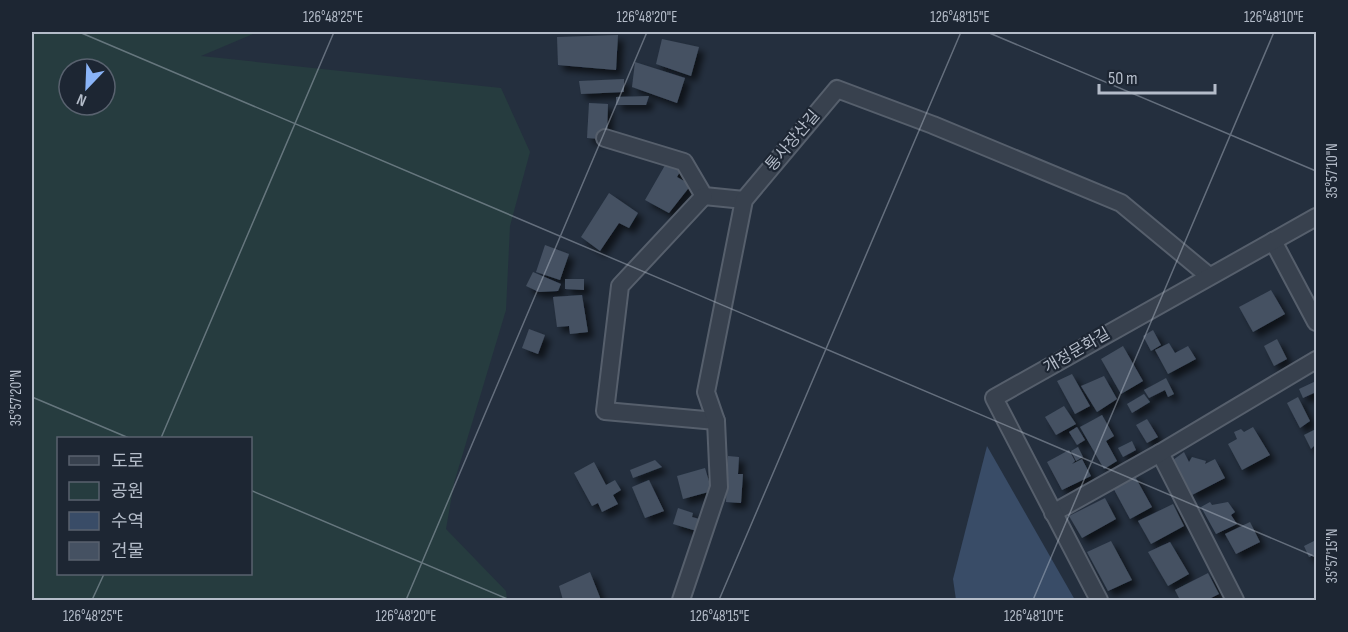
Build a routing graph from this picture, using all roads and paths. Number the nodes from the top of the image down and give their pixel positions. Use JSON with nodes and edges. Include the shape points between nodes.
{"nodes":[{"id":1,"x":605,"y":138,"type":"dead end"},
{"id":2,"x":704,"y":196,"type":"junction"},
{"id":3,"x":744,"y":200,"type":"junction"},
{"id":4,"x":1317,"y":218,"type":"edge"},
{"id":5,"x":1273,"y":241,"type":"junction"},
{"id":6,"x":1209,"y":276,"type":"junction"},
{"id":7,"x":1317,"y":322,"type":"edge"},
{"id":8,"x":1317,"y":360,"type":"edge"},
{"id":9,"x":716,"y":422,"type":"junction"},
{"id":10,"x":1160,"y":453,"type":"junction"},
{"id":11,"x":1053,"y":513,"type":"junction"},
{"id":12,"x":681,"y":600,"type":"edge"},
{"id":13,"x":1099,"y":600,"type":"edge"},
{"id":14,"x":1235,"y":600,"type":"edge"}],
"edges":[{"from":1,"to":2,"type":"street","via":[[684,162]]},
{"from":2,"to":3,"type":"street"},
{"from":2,"to":9,"type":"street","via":[[620,286],[605,411]]},
{"from":3,"to":6,"type":"street","name":"통사장산길","via":[[837,89],[1121,203]]},
{"from":3,"to":9,"type":"street","name":"통사장산길","via":[[706,392]]},
{"from":4,"to":5,"type":"street","name":"개정문화길"},
{"from":5,"to":6,"type":"street","name":"개정문화길"},
{"from":5,"to":7,"type":"street"},
{"from":6,"to":11,"type":"street","name":"개정문화길","via":[[994,398]]},
{"from":8,"to":10,"type":"street"},
{"from":9,"to":12,"type":"street","name":"통사장산길","via":[[719,488]]},
{"from":10,"to":11,"type":"street"},
{"from":10,"to":14,"type":"street"},
{"from":11,"to":13,"type":"street","name":"개정문화길"}]}
